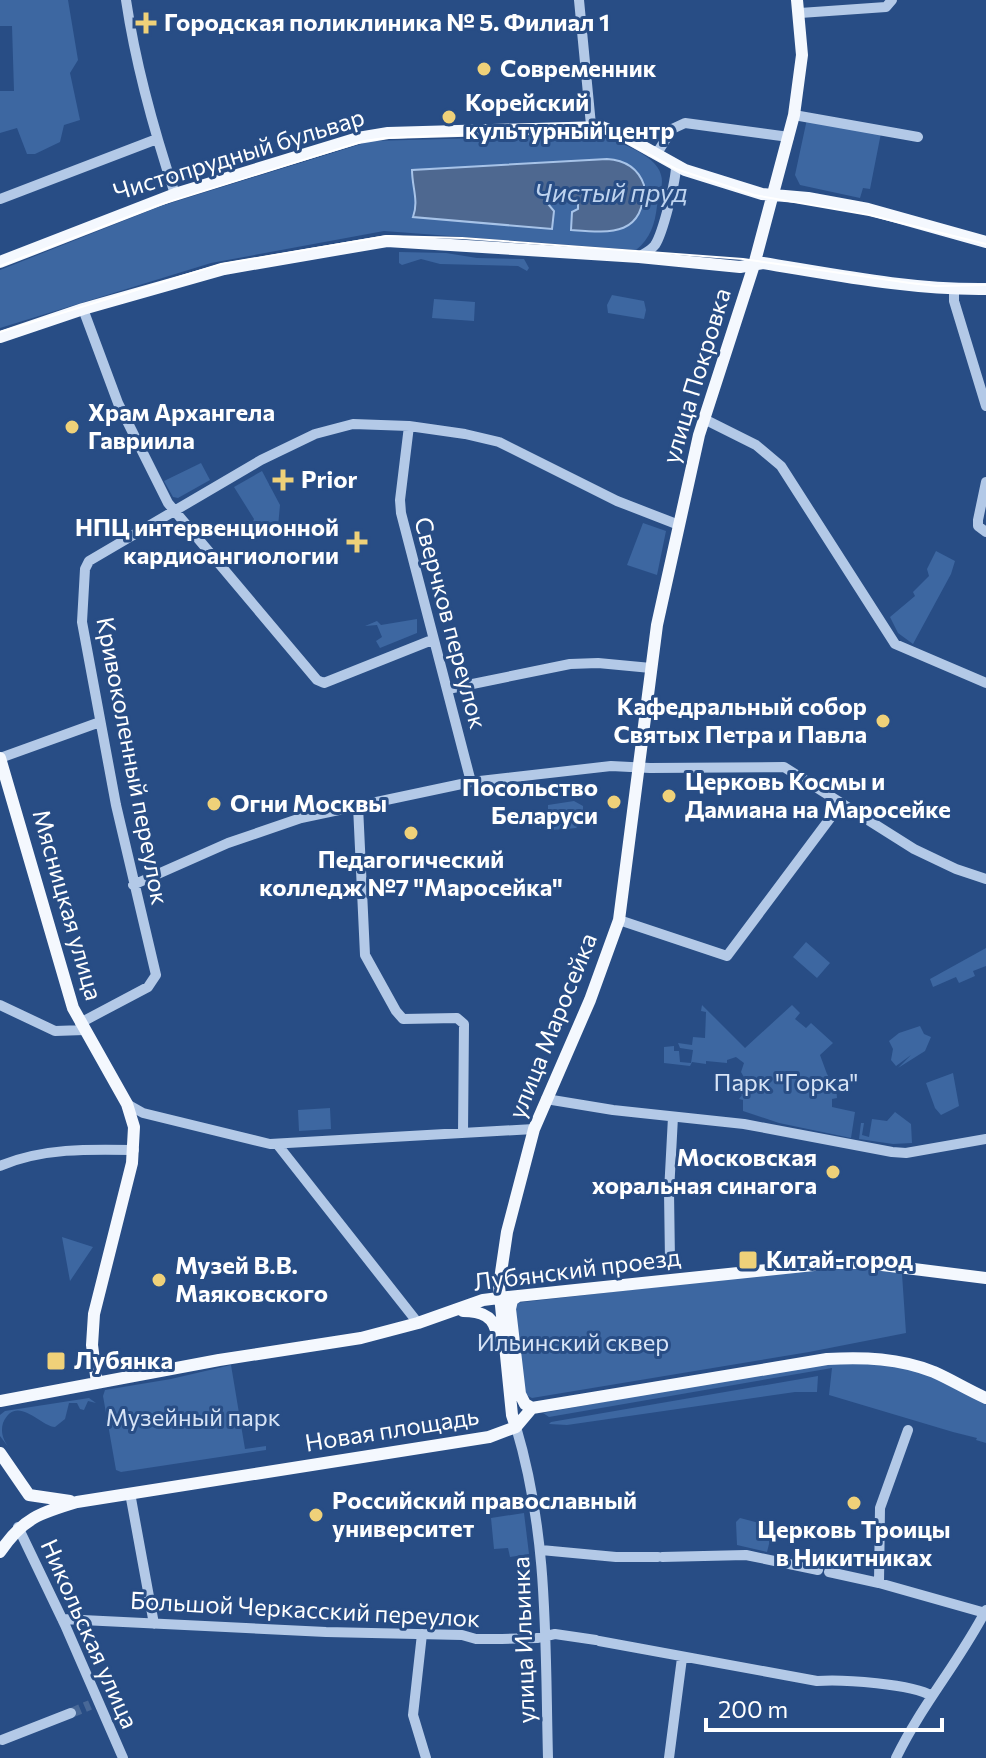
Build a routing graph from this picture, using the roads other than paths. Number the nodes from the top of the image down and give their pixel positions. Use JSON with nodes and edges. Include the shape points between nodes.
{"nodes":[{"id":1,"x":126,"y":0,"type":"edge"},
{"id":2,"x":579,"y":0,"type":"edge"},
{"id":3,"x":892,"y":0,"type":"edge"},
{"id":4,"x":799,"y":6,"type":"edge"},
{"id":5,"x":794,"y":115,"type":"junction"},
{"id":6,"x":591,"y":125,"type":"junction"},
{"id":7,"x":789,"y":137,"type":"junction"},
{"id":8,"x":918,"y":137,"type":"dead end"},
{"id":9,"x":157,"y":139,"type":"junction"},
{"id":10,"x":651,"y":152,"type":"junction"},
{"id":11,"x":676,"y":166,"type":"junction"},
{"id":12,"x":175,"y":194,"type":"junction"},
{"id":13,"x":774,"y":195,"type":"junction"},
{"id":14,"x":0,"y":199,"type":"edge"},
{"id":15,"x":986,"y":242,"type":"edge"},
{"id":16,"x":639,"y":257,"type":"junction"},
{"id":17,"x":0,"y":262,"type":"edge"},
{"id":18,"x":754,"y":265,"type":"junction"},
{"id":19,"x":986,"y":289,"type":"edge"},
{"id":20,"x":954,"y":290,"type":"junction"},
{"id":21,"x":83,"y":309,"type":"junction"},
{"id":22,"x":0,"y":337,"type":"edge"},
{"id":23,"x":986,"y":406,"type":"edge"},
{"id":24,"x":704,"y":419,"type":"junction"},
{"id":25,"x":409,"y":426,"type":"junction"},
{"id":26,"x":986,"y":482,"type":"edge"},
{"id":27,"x":174,"y":511,"type":"junction"},
{"id":28,"x":679,"y":525,"type":"junction"},
{"id":29,"x":986,"y":532,"type":"edge"},
{"id":30,"x":432,"y":640,"type":"junction"},
{"id":31,"x":651,"y":668,"type":"junction"},
{"id":32,"x":986,"y":683,"type":"edge"},
{"id":33,"x":448,"y":689,"type":"junction"},
{"id":34,"x":100,"y":722,"type":"junction"},
{"id":35,"x":0,"y":758,"type":"edge"},
{"id":36,"x":640,"y":768,"type":"junction"},
{"id":37,"x":471,"y":782,"type":"junction"},
{"id":38,"x":840,"y":805,"type":"junction"},
{"id":39,"x":358,"y":806,"type":"junction"},
{"id":40,"x":986,"y":879,"type":"edge"},
{"id":41,"x":133,"y":885,"type":"junction"},
{"id":42,"x":619,"y":920,"type":"junction"},
{"id":43,"x":0,"y":1005,"type":"edge"},
{"id":44,"x":82,"y":1026,"type":"junction"},
{"id":45,"x":546,"y":1099,"type":"junction"},
{"id":46,"x":127,"y":1104,"type":"junction"},
{"id":47,"x":673,"y":1117,"type":"junction"},
{"id":48,"x":534,"y":1129,"type":"junction"},
{"id":49,"x":463,"y":1133,"type":"junction"},
{"id":50,"x":986,"y":1139,"type":"edge"},
{"id":51,"x":277,"y":1144,"type":"junction"},
{"id":52,"x":134,"y":1150,"type":"junction"},
{"id":53,"x":0,"y":1166,"type":"edge"},
{"id":54,"x":670,"y":1270,"type":"junction"},
{"id":55,"x":986,"y":1278,"type":"edge"},
{"id":56,"x":518,"y":1296,"type":"junction"},
{"id":57,"x":499,"y":1298,"type":"junction"},
{"id":58,"x":444,"y":1313,"type":"junction"},
{"id":59,"x":418,"y":1323,"type":"junction"},
{"id":60,"x":506,"y":1370,"type":"junction"},
{"id":61,"x":97,"y":1383,"type":"junction"},
{"id":62,"x":986,"y":1398,"type":"edge"},
{"id":63,"x":1,"y":1402,"type":"edge"},
{"id":64,"x":532,"y":1408,"type":"junction"},
{"id":65,"x":516,"y":1427,"type":"junction"},
{"id":66,"x":906,"y":1435,"type":"dead end"},
{"id":67,"x":0,"y":1453,"type":"edge"},
{"id":68,"x":130,"y":1493,"type":"junction"},
{"id":69,"x":77,"y":1502,"type":"junction"},
{"id":70,"x":18,"y":1527,"type":"junction"},
{"id":71,"x":541,"y":1550,"type":"junction"},
{"id":72,"x":0,"y":1552,"type":"edge"},
{"id":73,"x":879,"y":1583,"type":"junction"},
{"id":74,"x":985,"y":1611,"type":"edge"},
{"id":75,"x":62,"y":1619,"type":"junction"},
{"id":76,"x":154,"y":1624,"type":"junction"},
{"id":77,"x":422,"y":1634,"type":"junction"},
{"id":78,"x":547,"y":1637,"type":"junction"},
{"id":79,"x":682,"y":1658,"type":"junction"},
{"id":80,"x":932,"y":1696,"type":"junction"},
{"id":81,"x":71,"y":1713,"type":"tunnel mouth"},
{"id":82,"x":2,"y":1740,"type":"dead end"},
{"id":83,"x":123,"y":1758,"type":"edge"},
{"id":84,"x":426,"y":1758,"type":"edge"},
{"id":85,"x":548,"y":1758,"type":"edge"},
{"id":86,"x":669,"y":1758,"type":"edge"},
{"id":87,"x":896,"y":1758,"type":"edge"}],
"edges":[{"from":1,"to":9,"type":"street"},
{"from":2,"to":6,"type":"street"},
{"from":3,"to":4,"type":"street","via":[[885,7]]},
{"from":4,"to":5,"type":"main road","name":"улица Покровка","via":[[802,55]]},
{"from":5,"to":7,"type":"main road","name":"улица Покровка"},
{"from":5,"to":8,"type":"street"},
{"from":6,"to":10,"type":"main road","name":"Чистопрудный бульвар"},
{"from":6,"to":12,"type":"main road","name":"Чистопрудный бульвар","via":[[368,136]]},
{"from":7,"to":10,"type":"street","via":[[685,123]]},
{"from":7,"to":13,"type":"main road","name":"улица Покровка"},
{"from":9,"to":12,"type":"street"},
{"from":9,"to":14,"type":"street"},
{"from":10,"to":11,"type":"main road","name":"Чистопрудный бульвар"},
{"from":11,"to":13,"type":"main road","name":"Чистопрудный бульвар"},
{"from":11,"to":16,"type":"street","via":[[659,238]]},
{"from":12,"to":17,"type":"main road","name":"Чистопрудный бульвар"},
{"from":13,"to":15,"type":"main road","name":"Чистопрудный бульвар","via":[[881,212]]},
{"from":13,"to":18,"type":"main road","name":"улица Покровка"},
{"from":16,"to":18,"type":"main road"},
{"from":16,"to":21,"type":"main road","via":[[387,241],[224,269]]},
{"from":18,"to":20,"type":"main road"},
{"from":18,"to":24,"type":"main road","name":"улица Покровка"},
{"from":19,"to":20,"type":"main road"},
{"from":20,"to":23,"type":"street"},
{"from":21,"to":22,"type":"main road"},
{"from":21,"to":27,"type":"street","via":[[118,403]]},
{"from":24,"to":28,"type":"main road","name":"улица Покровка"},
{"from":24,"to":32,"type":"street","via":[[763,449],[781,466],[895,644]]},
{"from":25,"to":27,"type":"street","via":[[353,424],[315,434]]},
{"from":25,"to":28,"type":"street","via":[[509,446],[617,501]]},
{"from":25,"to":30,"type":"street","name":"Сверчков переулок","via":[[400,503]]},
{"from":26,"to":29,"type":"street","via":[[978,526]]},
{"from":27,"to":30,"type":"street","via":[[318,682]]},
{"from":27,"to":34,"type":"street","name":"Кривоколенный переулок","via":[[86,564],[82,616]]},
{"from":28,"to":31,"type":"main road","name":"улица Покровка"},
{"from":30,"to":33,"type":"street","name":"Сверчков переулок"},
{"from":31,"to":33,"type":"street","via":[[570,664]]},
{"from":31,"to":36,"type":"main road","name":"улица Покровка"},
{"from":33,"to":37,"type":"street","name":"Сверчков переулок"},
{"from":34,"to":35,"type":"street"},
{"from":34,"to":41,"type":"street","name":"Кривоколенный переулок"},
{"from":35,"to":44,"type":"main road","name":"Мясницкая улица"},
{"from":36,"to":37,"type":"street","via":[[593,767]]},
{"from":36,"to":38,"type":"street","via":[[780,766]]},
{"from":36,"to":42,"type":"main road","name":"улица Маросейка"},
{"from":37,"to":39,"type":"street"},
{"from":38,"to":40,"type":"street","via":[[926,856]]},
{"from":38,"to":42,"type":"street","via":[[727,956]]},
{"from":39,"to":41,"type":"street","via":[[301,818],[228,843]]},
{"from":39,"to":49,"type":"street","via":[[366,958],[403,1019],[455,1017],[464,1024]]},
{"from":41,"to":44,"type":"street","name":"Кривоколенный переулок","via":[[154,980]]},
{"from":42,"to":45,"type":"main road","name":"улица Маросейка"},
{"from":43,"to":44,"type":"street","via":[[55,1031]]},
{"from":44,"to":46,"type":"main road","name":"Мясницкая улица"},
{"from":45,"to":47,"type":"street"},
{"from":45,"to":48,"type":"main road","name":"улица Маросейка"},
{"from":46,"to":51,"type":"street","via":[[164,1119]]},
{"from":46,"to":52,"type":"main road","name":"Мясницкая улица"},
{"from":47,"to":50,"type":"street","via":[[744,1124],[899,1153]]},
{"from":47,"to":54,"type":"street"},
{"from":48,"to":49,"type":"street"},
{"from":48,"to":57,"type":"main road","name":"улица Маросейка","via":[[507,1232]]},
{"from":49,"to":51,"type":"street"},
{"from":51,"to":59,"type":"street"},
{"from":52,"to":53,"type":"street","via":[[60,1152]]},
{"from":52,"to":61,"type":"main road","name":"Мясницкая улица","via":[[96,1300],[92,1345]]},
{"from":54,"to":55,"type":"main road","name":"Лубянский проезд","via":[[866,1263]]},
{"from":54,"to":56,"type":"main road","name":"Лубянский проезд"},
{"from":56,"to":57,"type":"main road","name":"Лубянский проезд"},
{"from":56,"to":64,"type":"main road","via":[[510,1309],[520,1394]]},
{"from":57,"to":58,"type":"main road","name":"Лубянский проезд"},
{"from":57,"to":60,"type":"main road","name":"улица Маросейка"},
{"from":58,"to":59,"type":"main road","name":"Лубянский проезд"},
{"from":58,"to":60,"type":"main road","via":[[475,1312],[491,1319]]},
{"from":59,"to":61,"type":"main road","name":"Лубянский проезд","via":[[349,1340]]},
{"from":60,"to":65,"type":"main road"},
{"from":61,"to":63,"type":"main road","name":"Лубянский проезд"},
{"from":62,"to":64,"type":"main road","via":[[910,1364],[846,1358]]},
{"from":64,"to":65,"type":"main road"},
{"from":65,"to":68,"type":"main road","name":"Новая площадь","via":[[489,1437]]},
{"from":65,"to":71,"type":"street","name":"улица Ильинка"},
{"from":66,"to":73,"type":"street","via":[[880,1508]]},
{"from":67,"to":69,"type":"main road","via":[[29,1495]]},
{"from":68,"to":69,"type":"main road","name":"Новая площадь"},
{"from":68,"to":76,"type":"street"},
{"from":69,"to":70,"type":"main road","via":[[38,1514]]},
{"from":70,"to":72,"type":"main road"},
{"from":70,"to":75,"type":"street","name":"Никольская улица"},
{"from":71,"to":73,"type":"street","via":[[616,1557],[746,1555]]},
{"from":71,"to":78,"type":"street","name":"улица Ильинка"},
{"from":73,"to":74,"type":"street"},
{"from":74,"to":80,"type":"street"},
{"from":75,"to":76,"type":"street","name":"Большой Черкасский переулок"},
{"from":75,"to":83,"type":"street","name":"Никольская улица","via":[[94,1703]]},
{"from":76,"to":77,"type":"street","name":"Большой Черкасский переулок"},
{"from":77,"to":78,"type":"street","name":"Большой Черкасский переулок"},
{"from":77,"to":84,"type":"street","via":[[413,1710]]},
{"from":78,"to":79,"type":"street","name":"Большой Черкасский переулок","via":[[598,1640]]},
{"from":78,"to":85,"type":"street","name":"улица Ильинка"},
{"from":79,"to":80,"type":"street","name":"Большой Черкасский переулок"},
{"from":79,"to":86,"type":"street"},
{"from":80,"to":87,"type":"street"},
{"from":81,"to":82,"type":"street"}]}
